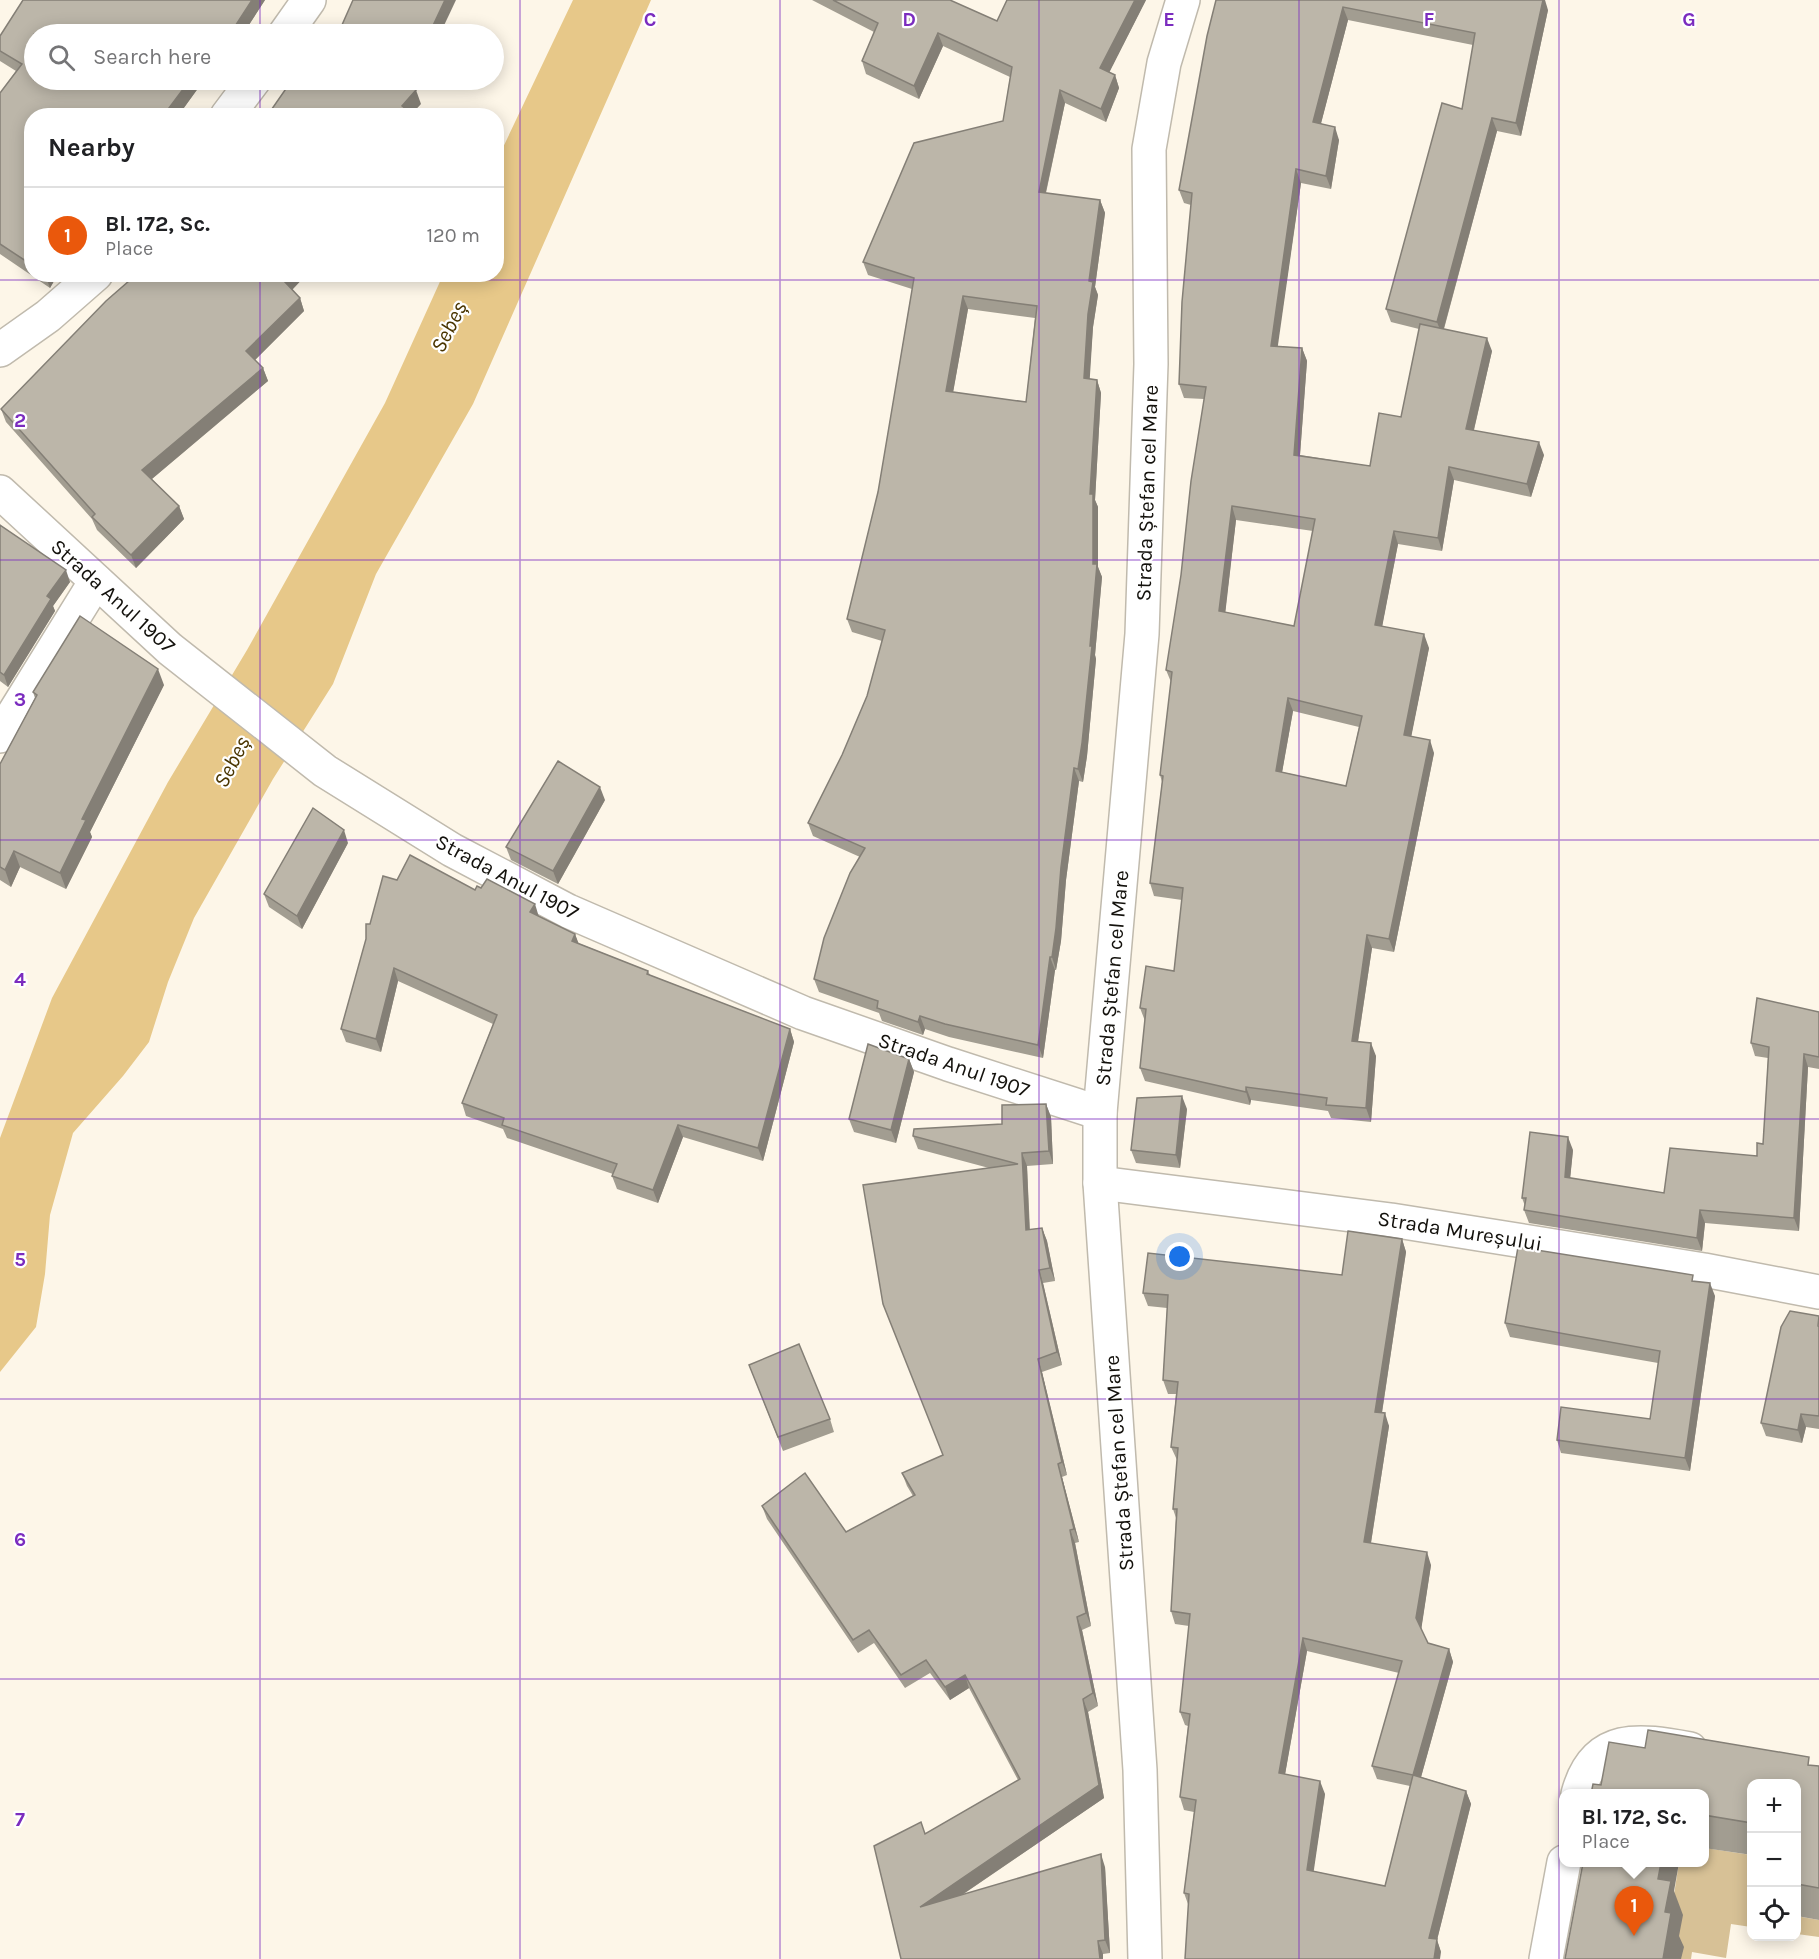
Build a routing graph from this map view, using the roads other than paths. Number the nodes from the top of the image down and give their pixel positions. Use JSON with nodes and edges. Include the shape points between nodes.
{"nodes":[{"id":1,"x":309,"y":0,"type":"edge"},
{"id":2,"x":1183,"y":0,"type":"edge"},
{"id":3,"x":292,"y":24,"type":"edge"},
{"id":4,"x":246,"y":90,"type":"edge"},
{"id":5,"x":233,"y":108,"type":"edge"},
{"id":6,"x":87,"y":282,"type":"edge"},
{"id":7,"x":0,"y":350,"type":"edge"},
{"id":8,"x":0,"y":492,"type":"edge"},
{"id":9,"x":96,"y":581,"type":"junction"},
{"id":10,"x":0,"y":736,"type":"edge"},
{"id":11,"x":1100,"y":1113,"type":"junction"},
{"id":12,"x":1100,"y":1183,"type":"junction"},
{"id":13,"x":1819,"y":1292,"type":"edge"},
{"id":14,"x":1713,"y":1754,"type":"edge"},
{"id":15,"x":1579,"y":1789,"type":"edge"},
{"id":16,"x":1563,"y":1867,"type":"edge"},
{"id":17,"x":1145,"y":1959,"type":"edge"},
{"id":18,"x":1546,"y":1959,"type":"edge"}],
"edges":[{"from":1,"to":3,"type":"street"},
{"from":2,"to":11,"type":"street","name":"Strada Ștefan cel Mare","via":[[1164,63],[1149,149],[1151,364],[1142,634]]},
{"from":4,"to":5,"type":"street"},
{"from":6,"to":7,"type":"street"},
{"from":8,"to":9,"type":"street","name":"Strada Anul 1907"},
{"from":9,"to":10,"type":"street"},
{"from":9,"to":11,"type":"street","name":"Strada Anul 1907","via":[[170,649],[325,771],[452,850],[568,910],[803,1013]]},
{"from":11,"to":12,"type":"street","name":"Strada Ștefan cel Mare"},
{"from":12,"to":13,"type":"street","name":"Strada Mureșului","via":[[1391,1220]]},
{"from":12,"to":17,"type":"street","name":"Strada Ștefan cel Mare","via":[[1140,1770]]},
{"from":14,"to":15,"type":"street","via":[[1654,1742],[1632,1742],[1603,1752],[1583,1776]]},
{"from":16,"to":18,"type":"street"}]}
